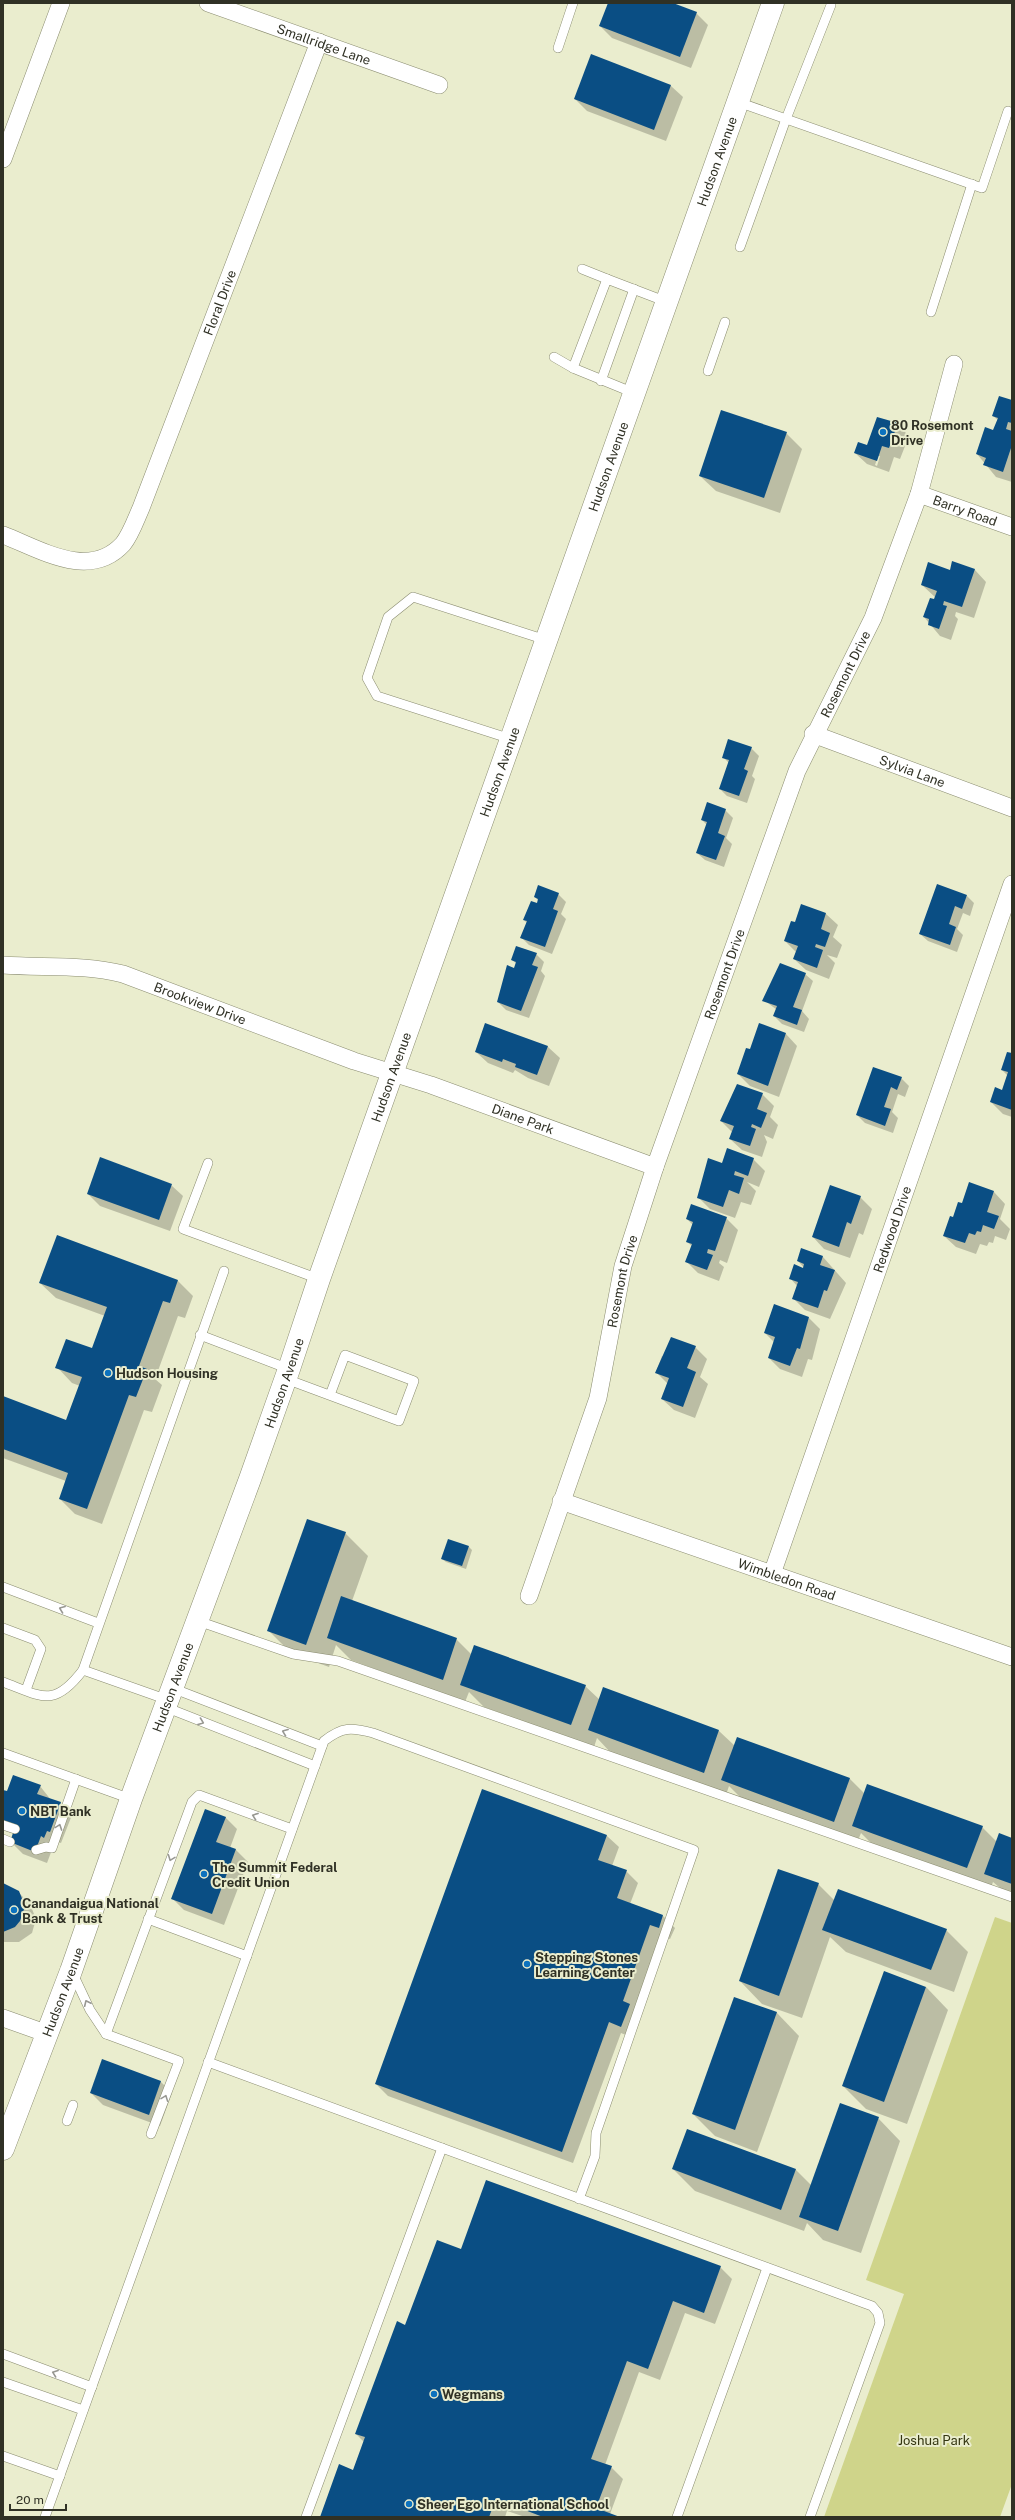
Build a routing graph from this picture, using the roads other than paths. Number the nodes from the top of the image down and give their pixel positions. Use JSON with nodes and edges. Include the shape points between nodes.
{"nodes":[{"id":1,"x":61,"y":3,"type":"edge"},
{"id":2,"x":208,"y":3,"type":"edge"},
{"id":3,"x":574,"y":3,"type":"edge"},
{"id":4,"x":773,"y":3,"type":"edge"},
{"id":5,"x":831,"y":5,"type":"dead end"},
{"id":6,"x":319,"y":42,"type":"junction"},
{"id":7,"x":558,"y":48,"type":"dead end"},
{"id":8,"x":439,"y":84,"type":"dead end"},
{"id":9,"x":738,"y":102,"type":"junction"},
{"id":10,"x":1008,"y":111,"type":"dead end"},
{"id":11,"x":786,"y":118,"type":"junction"},
{"id":12,"x":3,"y":159,"type":"edge"},
{"id":13,"x":972,"y":184,"type":"junction"},
{"id":14,"x":740,"y":247,"type":"dead end"},
{"id":15,"x":582,"y":269,"type":"dead end"},
{"id":16,"x":607,"y":279,"type":"junction"},
{"id":17,"x":634,"y":289,"type":"junction"},
{"id":18,"x":666,"y":302,"type":"junction"},
{"id":19,"x":931,"y":312,"type":"dead end"},
{"id":20,"x":725,"y":322,"type":"dead end"},
{"id":21,"x":554,"y":357,"type":"dead end"},
{"id":22,"x":954,"y":364,"type":"dead end"},
{"id":23,"x":574,"y":368,"type":"junction"},
{"id":24,"x":708,"y":370,"type":"dead end"},
{"id":25,"x":601,"y":381,"type":"junction"},
{"id":26,"x":634,"y":393,"type":"junction"},
{"id":27,"x":919,"y":494,"type":"junction"},
{"id":28,"x":1012,"y":527,"type":"edge"},
{"id":29,"x":3,"y":535,"type":"edge"},
{"id":30,"x":546,"y":640,"type":"junction"},
{"id":31,"x":813,"y":734,"type":"junction"},
{"id":32,"x":511,"y":739,"type":"junction"},
{"id":33,"x":1012,"y":808,"type":"edge"},
{"id":34,"x":1012,"y":884,"type":"edge"},
{"id":35,"x":3,"y":965,"type":"edge"},
{"id":36,"x":392,"y":1073,"type":"junction"},
{"id":37,"x":208,"y":1163,"type":"dead end"},
{"id":38,"x":654,"y":1167,"type":"junction"},
{"id":39,"x":224,"y":1271,"type":"dead end"},
{"id":40,"x":318,"y":1279,"type":"junction"},
{"id":41,"x":200,"y":1335,"type":"junction"},
{"id":42,"x":288,"y":1374,"type":"junction"},
{"id":43,"x":330,"y":1395,"type":"junction"},
{"id":44,"x":561,"y":1501,"type":"junction"},
{"id":45,"x":772,"y":1574,"type":"junction"},
{"id":46,"x":3,"y":1587,"type":"edge"},
{"id":47,"x":529,"y":1596,"type":"dead end"},
{"id":48,"x":198,"y":1621,"type":"junction"},
{"id":49,"x":98,"y":1623,"type":"junction"},
{"id":50,"x":3,"y":1628,"type":"edge"},
{"id":51,"x":1011,"y":1652,"type":"edge"},
{"id":52,"x":83,"y":1670,"type":"junction"},
{"id":53,"x":3,"y":1682,"type":"edge"},
{"id":54,"x":26,"y":1690,"type":"junction"},
{"id":55,"x":168,"y":1699,"type":"junction"},
{"id":56,"x":322,"y":1746,"type":"junction"},
{"id":57,"x":3,"y":1753,"type":"edge"},
{"id":58,"x":315,"y":1766,"type":"junction"},
{"id":59,"x":76,"y":1779,"type":"junction"},
{"id":60,"x":131,"y":1799,"type":"junction"},
{"id":61,"x":3,"y":1825,"type":"edge"},
{"id":62,"x":15,"y":1829,"type":"dead end"},
{"id":63,"x":292,"y":1830,"type":"junction"},
{"id":64,"x":40,"y":1838,"type":"dead end"},
{"id":65,"x":46,"y":1847,"type":"junction"},
{"id":66,"x":36,"y":1850,"type":"dead end"},
{"id":67,"x":1012,"y":1896,"type":"edge"},
{"id":68,"x":148,"y":1919,"type":"junction"},
{"id":69,"x":246,"y":1956,"type":"junction"},
{"id":70,"x":71,"y":1971,"type":"junction"},
{"id":71,"x":3,"y":2018,"type":"edge"},
{"id":72,"x":48,"y":2034,"type":"junction"},
{"id":73,"x":106,"y":2034,"type":"junction"},
{"id":74,"x":208,"y":2062,"type":"junction"},
{"id":75,"x":73,"y":2106,"type":"dead end"},
{"id":76,"x":67,"y":2121,"type":"dead end"},
{"id":77,"x":151,"y":2134,"type":"dead end"},
{"id":78,"x":442,"y":2148,"type":"junction"},
{"id":79,"x":3,"y":2149,"type":"edge"},
{"id":80,"x":579,"y":2199,"type":"junction"},
{"id":81,"x":767,"y":2268,"type":"junction"},
{"id":82,"x":3,"y":2354,"type":"edge"},
{"id":83,"x":3,"y":2382,"type":"edge"},
{"id":84,"x":92,"y":2387,"type":"junction"},
{"id":85,"x":83,"y":2410,"type":"junction"},
{"id":86,"x":3,"y":2456,"type":"edge"},
{"id":87,"x":60,"y":2476,"type":"junction"},
{"id":88,"x":45,"y":2517,"type":"edge"},
{"id":89,"x":306,"y":2517,"type":"edge"},
{"id":90,"x":677,"y":2517,"type":"edge"},
{"id":91,"x":810,"y":2517,"type":"edge"}],
"edges":[{"from":1,"to":12,"type":"street"},
{"from":2,"to":6,"type":"street","name":"Smallridge Lane"},
{"from":3,"to":7,"type":"lane"},
{"from":4,"to":9,"type":"main road","name":"Hudson Avenue"},
{"from":5,"to":11,"type":"lane"},
{"from":6,"to":8,"type":"street","name":"Smallridge Lane"},
{"from":6,"to":29,"type":"street","name":"Floral Drive","via":[[141,508],[123,543],[108,556],[91,562],[74,562]]},
{"from":9,"to":11,"type":"lane"},
{"from":9,"to":18,"type":"main road","name":"Hudson Avenue"},
{"from":10,"to":13,"type":"lane","via":[[982,188]]},
{"from":11,"to":13,"type":"lane"},
{"from":11,"to":14,"type":"lane"},
{"from":13,"to":19,"type":"lane"},
{"from":15,"to":16,"type":"lane"},
{"from":16,"to":17,"type":"lane"},
{"from":16,"to":23,"type":"lane"},
{"from":17,"to":18,"type":"lane"},
{"from":17,"to":25,"type":"lane"},
{"from":18,"to":26,"type":"main road","name":"Hudson Avenue"},
{"from":20,"to":24,"type":"lane"},
{"from":21,"to":23,"type":"lane"},
{"from":22,"to":27,"type":"street","name":"Rosemont Drive"},
{"from":23,"to":25,"type":"lane"},
{"from":25,"to":26,"type":"lane"},
{"from":26,"to":30,"type":"main road","name":"Hudson Avenue"},
{"from":27,"to":28,"type":"street","name":"Barry Road"},
{"from":27,"to":31,"type":"street","name":"Rosemont Drive","via":[[873,618]]},
{"from":30,"to":32,"type":"main road","name":"Hudson Avenue"},
{"from":30,"to":32,"type":"lane","via":[[413,597],[388,617],[367,678],[377,696]]},
{"from":31,"to":33,"type":"street","name":"Sylvia Lane"},
{"from":31,"to":38,"type":"street","name":"Rosemont Drive","via":[[796,771]]},
{"from":32,"to":36,"type":"main road","name":"Hudson Avenue"},
{"from":34,"to":45,"type":"street","name":"Redwood Drive"},
{"from":35,"to":36,"type":"street","name":"Brookview Drive","via":[[72,966],[98,968],[123,974]]},
{"from":36,"to":38,"type":"street","name":"Diane Park"},
{"from":36,"to":40,"type":"main road","name":"Hudson Avenue"},
{"from":37,"to":40,"type":"lane","via":[[183,1230]]},
{"from":38,"to":44,"type":"street","name":"Rosemont Drive","via":[[624,1266],[598,1398]]},
{"from":39,"to":41,"type":"lane"},
{"from":40,"to":42,"type":"main road","name":"Hudson Avenue"},
{"from":41,"to":42,"type":"lane"},
{"from":41,"to":49,"type":"lane"},
{"from":42,"to":43,"type":"lane"},
{"from":42,"to":48,"type":"main road","name":"Hudson Avenue"},
{"from":43,"to":43,"type":"lane","via":[[399,1421],[414,1381],[345,1355]]},
{"from":44,"to":45,"type":"street","name":"Wimbledon Road"},
{"from":44,"to":47,"type":"street","name":"Rosemont Drive"},
{"from":45,"to":51,"type":"street","name":"Wimbledon Road"},
{"from":49,"to":46,"type":"lane","one_way":true},
{"from":48,"to":55,"type":"main road","name":"Hudson Avenue"},
{"from":48,"to":67,"type":"lane","via":[[293,1654],[338,1661]]},
{"from":49,"to":52,"type":"lane"},
{"from":50,"to":54,"type":"lane","via":[[35,1640],[41,1649]]},
{"from":52,"to":54,"type":"lane","via":[[69,1688],[55,1696]]},
{"from":52,"to":55,"type":"lane"},
{"from":53,"to":54,"type":"lane"},
{"from":56,"to":55,"type":"lane","one_way":true},
{"from":55,"to":58,"type":"lane","one_way":true},
{"from":55,"to":60,"type":"main road","name":"Hudson Avenue"},
{"from":56,"to":58,"type":"lane"},
{"from":56,"to":80,"type":"lane","via":[[324,1741],[337,1731],[355,1729],[373,1733],[694,1850],[596,2133],[595,2156]]},
{"from":57,"to":59,"type":"lane"},
{"from":58,"to":63,"type":"lane"},
{"from":59,"to":60,"type":"lane"},
{"from":65,"to":59,"type":"lane","one_way":true,"via":[[52,1848]]},
{"from":60,"to":70,"type":"main road","name":"Hudson Avenue"},
{"from":61,"to":62,"type":"lane"},
{"from":63,"to":68,"type":"lane","one_way":true,"via":[[198,1795],[192,1802]]},
{"from":63,"to":69,"type":"lane"},
{"from":64,"to":65,"type":"lane"},
{"from":65,"to":66,"type":"lane"},
{"from":68,"to":69,"type":"lane"},
{"from":68,"to":73,"type":"lane"},
{"from":69,"to":74,"type":"lane"},
{"from":70,"to":72,"type":"main road","name":"Hudson Avenue"},
{"from":73,"to":70,"type":"lane","one_way":true,"via":[[90,2010]]},
{"from":71,"to":72,"type":"street"},
{"from":72,"to":79,"type":"main road","name":"Hudson Avenue"},
{"from":77,"to":73,"type":"lane","one_way":true,"via":[[179,2061]]},
{"from":74,"to":78,"type":"lane"},
{"from":74,"to":84,"type":"lane"},
{"from":75,"to":76,"type":"lane"},
{"from":78,"to":80,"type":"lane"},
{"from":78,"to":89,"type":"lane"},
{"from":80,"to":81,"type":"lane"},
{"from":81,"to":90,"type":"lane"},
{"from":81,"to":91,"type":"lane","via":[[872,2306],[878,2313],[880,2323]]},
{"from":84,"to":82,"type":"lane","one_way":true},
{"from":83,"to":85,"type":"lane"},
{"from":84,"to":85,"type":"lane"},
{"from":85,"to":87,"type":"lane"},
{"from":86,"to":87,"type":"lane"},
{"from":87,"to":88,"type":"lane"}]}
